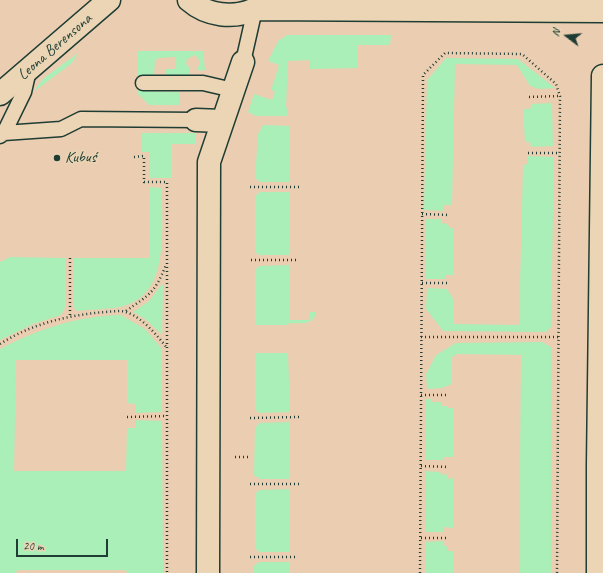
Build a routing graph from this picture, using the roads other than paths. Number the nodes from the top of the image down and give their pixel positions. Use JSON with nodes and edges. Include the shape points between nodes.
{"nodes":[{"id":1,"x":109,"y":0,"type":"edge"},
{"id":2,"x":189,"y":0,"type":"edge"},
{"id":3,"x":252,"y":5,"type":"edge"},
{"id":4,"x":603,"y":11,"type":"edge"},
{"id":5,"x":243,"y":62,"type":"joint"},
{"id":6,"x":29,"y":70,"type":"junction"},
{"id":7,"x":603,"y":76,"type":"edge"},
{"id":8,"x":143,"y":83,"type":"dead end"},
{"id":9,"x":233,"y":90,"type":"junction"},
{"id":10,"x":0,"y":94,"type":"edge"},
{"id":11,"x":196,"y":120,"type":"joint"},
{"id":12,"x":222,"y":121,"type":"junction"},
{"id":13,"x":2,"y":134,"type":"edge"},
{"id":14,"x":208,"y":573,"type":"edge"},
{"id":15,"x":598,"y":573,"type":"edge"}],
"edges":[{"from":1,"to":6,"type":"street","name":"Leona Berensona"},
{"from":2,"to":3,"type":"street","via":[[211,12],[229,16],[244,14]]},
{"from":3,"to":4,"type":"street"},
{"from":3,"to":5,"type":"lane"},
{"from":5,"to":9,"type":"street"},
{"from":6,"to":10,"type":"street","name":"Leona Berensona"},
{"from":6,"to":13,"type":"lane","via":[[24,92]]},
{"from":7,"to":15,"type":"street"},
{"from":8,"to":9,"type":"lane","via":[[202,83]]},
{"from":9,"to":12,"type":"street"},
{"from":11,"to":12,"type":"street"},
{"from":11,"to":13,"type":"lane","via":[[81,119],[62,129]]},
{"from":12,"to":14,"type":"street","via":[[209,162]]}]}
